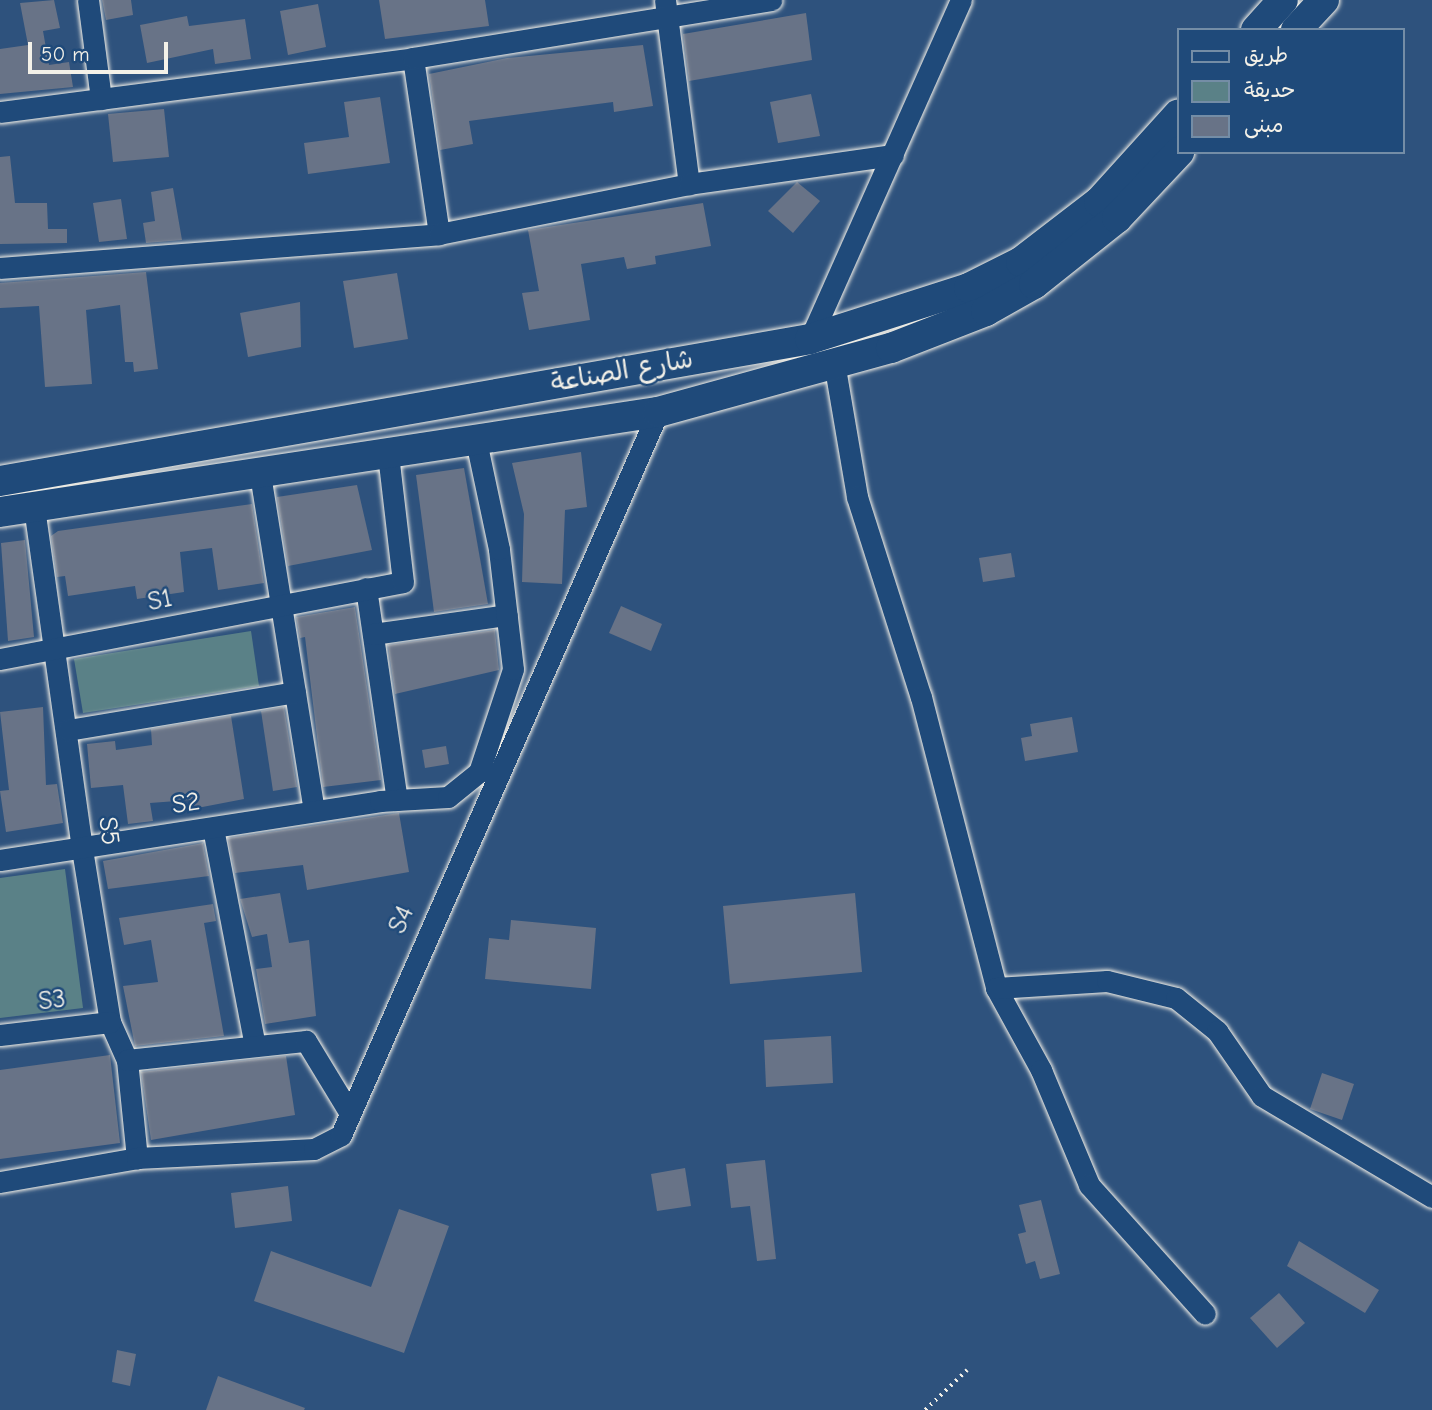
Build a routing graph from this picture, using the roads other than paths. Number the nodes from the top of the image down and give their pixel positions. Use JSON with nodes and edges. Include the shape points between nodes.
{"nodes":[{"id":1,"x":88,"y":0,"type":"edge"},
{"id":2,"x":771,"y":0,"type":"edge"},
{"id":3,"x":961,"y":0,"type":"edge"},
{"id":4,"x":1283,"y":0,"type":"edge"},
{"id":5,"x":1324,"y":0,"type":"edge"},
{"id":6,"x":666,"y":9,"type":"edge"},
{"id":7,"x":1258,"y":28,"type":"edge"},
{"id":8,"x":1298,"y":28,"type":"edge"},
{"id":9,"x":413,"y":58,"type":"junction"},
{"id":10,"x":101,"y":99,"type":"junction"},
{"id":11,"x":0,"y":112,"type":"edge"},
{"id":12,"x":1176,"y":117,"type":"edge"},
{"id":13,"x":1178,"y":154,"type":"edge"},
{"id":14,"x":893,"y":155,"type":"junction"},
{"id":15,"x":689,"y":184,"type":"junction"},
{"id":16,"x":439,"y":234,"type":"junction"},
{"id":17,"x":0,"y":268,"type":"edge"},
{"id":18,"x":810,"y":339,"type":"junction"},
{"id":19,"x":834,"y":362,"type":"junction"},
{"id":20,"x":658,"y":412,"type":"junction"},
{"id":21,"x":476,"y":441,"type":"junction"},
{"id":22,"x":388,"y":454,"type":"junction"},
{"id":23,"x":260,"y":474,"type":"junction"},
{"id":24,"x":0,"y":481,"type":"edge"},
{"id":25,"x":34,"y":507,"type":"junction"},
{"id":26,"x":0,"y":512,"type":"edge"},
{"id":27,"x":366,"y":588,"type":"junction"},
{"id":28,"x":281,"y":605,"type":"junction"},
{"id":29,"x":507,"y":615,"type":"junction"},
{"id":30,"x":373,"y":634,"type":"junction"},
{"id":31,"x":58,"y":651,"type":"junction"},
{"id":32,"x":0,"y":659,"type":"edge"},
{"id":33,"x":295,"y":692,"type":"junction"},
{"id":34,"x":68,"y":730,"type":"junction"},
{"id":35,"x":388,"y":800,"type":"junction"},
{"id":36,"x":314,"y":811,"type":"junction"},
{"id":37,"x":213,"y":828,"type":"junction"},
{"id":38,"x":82,"y":849,"type":"junction"},
{"id":39,"x":0,"y":860,"type":"edge"},
{"id":40,"x":996,"y":988,"type":"junction"},
{"id":41,"x":110,"y":1022,"type":"junction"},
{"id":42,"x":0,"y":1035,"type":"edge"},
{"id":43,"x":254,"y":1041,"type":"junction"},
{"id":44,"x":127,"y":1060,"type":"junction"},
{"id":45,"x":348,"y":1110,"type":"junction"},
{"id":46,"x":137,"y":1158,"type":"junction"},
{"id":47,"x":0,"y":1182,"type":"edge"},
{"id":48,"x":1432,"y":1197,"type":"edge"},
{"id":49,"x":1205,"y":1314,"type":"dead end"}],
"edges":[{"from":1,"to":10,"type":"street"},
{"from":2,"to":6,"type":"street"},
{"from":3,"to":14,"type":"street"},
{"from":4,"to":7,"type":"main road"},
{"from":5,"to":8,"type":"main road"},
{"from":6,"to":9,"type":"street"},
{"from":6,"to":15,"type":"street"},
{"from":9,"to":10,"type":"street"},
{"from":9,"to":16,"type":"street"},
{"from":10,"to":11,"type":"street"},
{"from":12,"to":18,"type":"main road","name":"شارع الصناعة","via":[[1100,202],[1021,262],[970,288]]},
{"from":13,"to":19,"type":"main road","name":"شارع الصناعة","via":[[1117,218],[1034,284],[986,311]]},
{"from":14,"to":15,"type":"street"},
{"from":14,"to":18,"type":"street"},
{"from":15,"to":16,"type":"street"},
{"from":16,"to":17,"type":"street"},
{"from":18,"to":24,"type":"main road","name":"شارع الصناعة"},
{"from":19,"to":20,"type":"main road","name":"شارع الصناعة"},
{"from":19,"to":40,"type":"street","via":[[857,498],[921,697]]},
{"from":20,"to":21,"type":"main road","name":"شارع الصناعة"},
{"from":20,"to":45,"type":"street","name":"S4"},
{"from":21,"to":22,"type":"main road","name":"شارع الصناعة"},
{"from":21,"to":29,"type":"street","name":"S2"},
{"from":22,"to":23,"type":"main road","name":"شارع الصناعة"},
{"from":22,"to":27,"type":"street","name":"S1","via":[[403,582]]},
{"from":23,"to":25,"type":"main road","name":"شارع الصناعة"},
{"from":23,"to":28,"type":"street"},
{"from":25,"to":26,"type":"main road","name":"شارع الصناعة"},
{"from":25,"to":31,"type":"street","name":"S5"},
{"from":27,"to":28,"type":"street","name":"S1"},
{"from":27,"to":30,"type":"street"},
{"from":28,"to":31,"type":"street","name":"S1"},
{"from":28,"to":33,"type":"street"},
{"from":29,"to":30,"type":"street"},
{"from":29,"to":35,"type":"street","name":"S2","via":[[513,669],[479,772],[448,797]]},
{"from":30,"to":35,"type":"street"},
{"from":31,"to":32,"type":"street","name":"S1"},
{"from":31,"to":34,"type":"street","name":"S5"},
{"from":33,"to":34,"type":"street"},
{"from":33,"to":36,"type":"street"},
{"from":34,"to":38,"type":"street","name":"S5"},
{"from":35,"to":36,"type":"street","name":"S2"},
{"from":36,"to":37,"type":"street","name":"S2"},
{"from":37,"to":38,"type":"street","name":"S2"},
{"from":37,"to":43,"type":"street"},
{"from":38,"to":39,"type":"street","name":"S2"},
{"from":38,"to":41,"type":"street","name":"S5"},
{"from":40,"to":48,"type":"street","via":[[1107,981],[1176,998],[1217,1031],[1262,1096]]},
{"from":40,"to":49,"type":"street","via":[[1041,1070],[1088,1185]]},
{"from":41,"to":42,"type":"street","name":"S3"},
{"from":41,"to":44,"type":"street","name":"S5"},
{"from":43,"to":44,"type":"street"},
{"from":43,"to":45,"type":"street","via":[[306,1041]]},
{"from":44,"to":46,"type":"street","name":"S5"},
{"from":45,"to":46,"type":"street","name":"S4","via":[[341,1135],[314,1149]]},
{"from":46,"to":47,"type":"street","name":"S4"}]}
